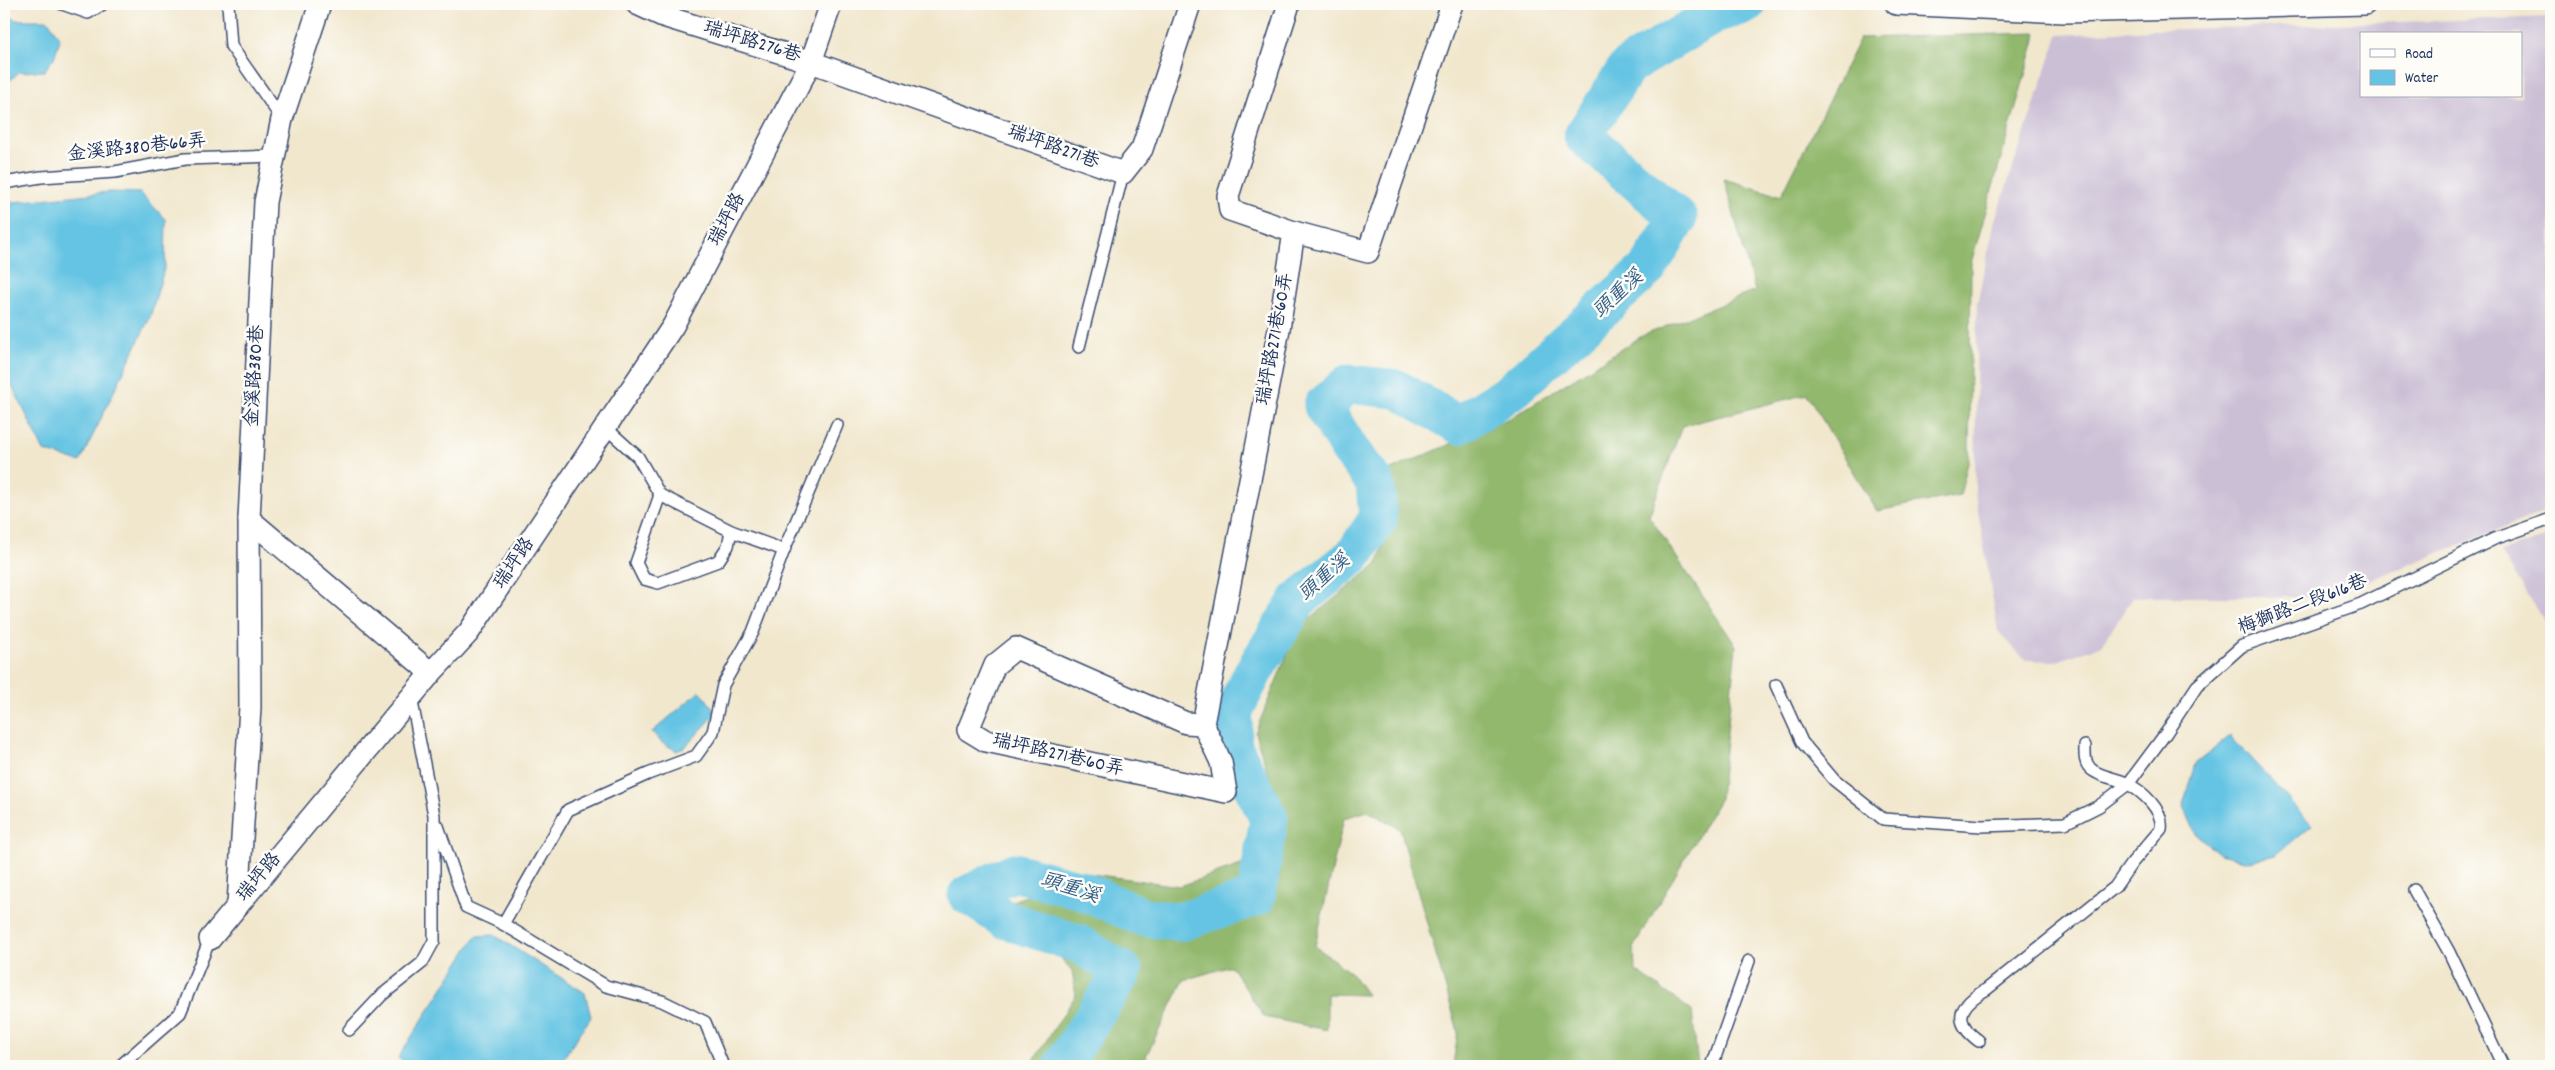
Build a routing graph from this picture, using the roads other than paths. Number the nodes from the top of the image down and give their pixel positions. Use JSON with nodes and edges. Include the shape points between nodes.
{"nodes":[{"id":1,"x":62,"y":4,"type":"edge"},
{"id":2,"x":103,"y":4,"type":"edge"},
{"id":3,"x":228,"y":4,"type":"edge"},
{"id":4,"x":320,"y":4,"type":"edge"},
{"id":5,"x":638,"y":4,"type":"edge"},
{"id":6,"x":831,"y":4,"type":"edge"},
{"id":7,"x":1190,"y":4,"type":"edge"},
{"id":8,"x":1289,"y":4,"type":"edge"},
{"id":9,"x":1452,"y":4,"type":"edge"},
{"id":10,"x":1896,"y":4,"type":"edge"},
{"id":11,"x":2365,"y":4,"type":"edge"},
{"id":12,"x":811,"y":62,"type":"junction"},
{"id":13,"x":282,"y":119,"type":"junction"},
{"id":14,"x":274,"y":156,"type":"junction"},
{"id":15,"x":1123,"y":173,"type":"junction"},
{"id":16,"x":4,"y":183,"type":"edge"},
{"id":17,"x":1294,"y":232,"type":"junction"},
{"id":18,"x":1080,"y":347,"type":"dead end"},
{"id":19,"x":837,"y":425,"type":"dead end"},
{"id":20,"x":606,"y":428,"type":"junction"},
{"id":21,"x":660,"y":495,"type":"junction"},
{"id":22,"x":249,"y":519,"type":"junction"},
{"id":23,"x":2551,"y":519,"type":"edge"},
{"id":24,"x":731,"y":531,"type":"junction"},
{"id":25,"x":784,"y":550,"type":"junction"},
{"id":26,"x":431,"y":673,"type":"junction"},
{"id":27,"x":1776,"y":685,"type":"dead end"},
{"id":28,"x":411,"y":697,"type":"junction"},
{"id":29,"x":1203,"y":724,"type":"junction"},
{"id":30,"x":2085,"y":746,"type":"dead end"},
{"id":31,"x":2128,"y":784,"type":"junction"},
{"id":32,"x":434,"y":815,"type":"junction"},
{"id":33,"x":2414,"y":890,"type":"dead end"},
{"id":34,"x":238,"y":905,"type":"junction"},
{"id":35,"x":503,"y":924,"type":"junction"},
{"id":36,"x":210,"y":939,"type":"joint"},
{"id":37,"x":1749,"y":961,"type":"dead end"},
{"id":38,"x":349,"y":1030,"type":"dead end"},
{"id":39,"x":1980,"y":1041,"type":"dead end"},
{"id":40,"x":120,"y":1066,"type":"edge"},
{"id":41,"x":723,"y":1066,"type":"edge"},
{"id":42,"x":1712,"y":1066,"type":"edge"},
{"id":43,"x":2503,"y":1066,"type":"edge"}],
"edges":[{"from":1,"to":2,"type":"lane","via":[[88,13]]},
{"from":3,"to":13,"type":"lane","via":[[231,46]]},
{"from":4,"to":13,"type":"street","name":"金溪路380巷"},
{"from":5,"to":12,"type":"street","name":"瑞坪路276巷","via":[[663,16]]},
{"from":6,"to":12,"type":"street","name":"瑞坪路"},
{"from":7,"to":15,"type":"street","name":"瑞坪路271巷","via":[[1142,149]]},
{"from":8,"to":17,"type":"street","via":[[1228,196],[1230,210]]},
{"from":9,"to":17,"type":"street","via":[[1368,252]]},
{"from":10,"to":11,"type":"street","via":[[2065,12]]},
{"from":12,"to":15,"type":"street","name":"瑞坪路271巷"},
{"from":12,"to":20,"type":"street","name":"瑞坪路","via":[[673,326]]},
{"from":13,"to":14,"type":"street","name":"金溪路380巷"},
{"from":14,"to":16,"type":"lane","name":"金溪路380巷66弄","via":[[185,159],[115,172]]},
{"from":14,"to":22,"type":"street","name":"金溪路380巷","via":[[265,202]]},
{"from":15,"to":18,"type":"lane"},
{"from":17,"to":29,"type":"street","name":"瑞坪路271巷60弄","via":[[1279,329]]},
{"from":19,"to":25,"type":"lane"},
{"from":20,"to":21,"type":"lane","via":[[638,457]]},
{"from":20,"to":26,"type":"street","name":"瑞坪路","via":[[469,632]]},
{"from":21,"to":24,"type":"lane"},
{"from":21,"to":24,"type":"lane","via":[[636,563],[644,579],[658,584],[718,561],[728,546]]},
{"from":22,"to":26,"type":"street"},
{"from":22,"to":34,"type":"street","name":"金溪路380巷","via":[[250,707]]},
{"from":23,"to":31,"type":"lane","name":"梅獅路二段616巷","via":[[2494,538],[2361,604],[2242,646],[2197,686]]},
{"from":24,"to":25,"type":"lane"},
{"from":25,"to":35,"type":"lane","via":[[753,632],[723,685],[713,732],[696,756],[568,810]]},
{"from":26,"to":28,"type":"street","name":"瑞坪路"},
{"from":27,"to":31,"type":"lane","name":"梅獅路二段616巷","via":[[1802,742],[1834,780],[1883,819],[1981,826],[2065,823],[2099,806]]},
{"from":28,"to":32,"type":"lane"},
{"from":28,"to":34,"type":"street","name":"瑞坪路"},
{"from":29,"to":29,"type":"street","name":"瑞坪路271巷60弄","via":[[1186,723],[1016,648],[995,665],[968,730],[986,740],[1226,792],[1222,762]]},
{"from":30,"to":31,"type":"lane","via":[[2085,759],[2091,769]]},
{"from":31,"to":39,"type":"lane","via":[[2150,801],[2159,813],[2161,829],[2115,887],[1987,989],[1969,999],[1963,1008],[1962,1021],[1968,1032]]},
{"from":32,"to":35,"type":"lane","via":[[466,907]]},
{"from":32,"to":38,"type":"lane","via":[[434,941],[431,951]]},
{"from":33,"to":43,"type":"lane","via":[[2449,952]]},
{"from":34,"to":36,"type":"street","name":"瑞坪路"},
{"from":35,"to":41,"type":"lane","via":[[606,986],[662,1001],[705,1022]]},
{"from":36,"to":40,"type":"lane","name":"瑞坪路","via":[[180,1013]]},
{"from":37,"to":42,"type":"lane"}]}
